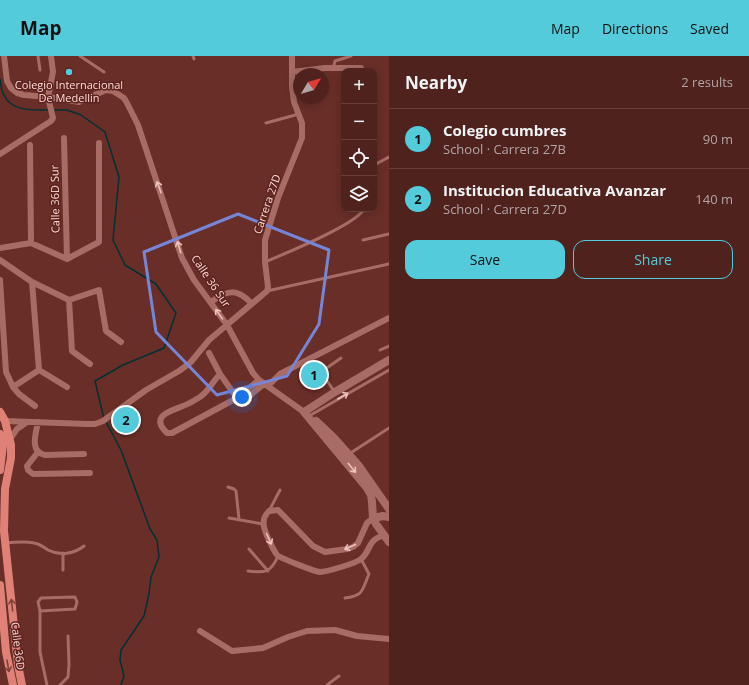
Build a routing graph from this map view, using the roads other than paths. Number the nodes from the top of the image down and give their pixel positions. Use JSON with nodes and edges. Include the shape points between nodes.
{"nodes":[{"id":1,"x":4,"y":56,"type":"edge"},
{"id":2,"x":38,"y":56,"type":"edge"},
{"id":3,"x":51,"y":56,"type":"edge"},
{"id":4,"x":80,"y":56,"type":"edge"},
{"id":5,"x":292,"y":56,"type":"edge"},
{"id":6,"x":351,"y":56,"type":"edge"},
{"id":7,"x":333,"y":69,"type":"junction"},
{"id":8,"x":341,"y":69,"type":"edge"},
{"id":9,"x":40,"y":70,"type":"dead end"},
{"id":10,"x":104,"y":72,"type":"dead end"},
{"id":11,"x":292,"y":72,"type":"junction"},
{"id":12,"x":48,"y":99,"type":"junction"},
{"id":13,"x":298,"y":114,"type":"junction"},
{"id":14,"x":266,"y":123,"type":"dead end"},
{"id":15,"x":64,"y":138,"type":"dead end"},
{"id":16,"x":99,"y":142,"type":"dead end"},
{"id":17,"x":30,"y":145,"type":"dead end"},
{"id":18,"x":0,"y":154,"type":"edge"},
{"id":19,"x":389,"y":157,"type":"edge"},
{"id":20,"x":377,"y":163,"type":"edge"},
{"id":21,"x":362,"y":212,"type":"edge"},
{"id":22,"x":389,"y":234,"type":"edge"},
{"id":23,"x":363,"y":240,"type":"dead end"},
{"id":24,"x":31,"y":243,"type":"junction"},
{"id":25,"x":0,"y":248,"type":"edge"},
{"id":26,"x":67,"y":259,"type":"junction"},
{"id":27,"x":0,"y":260,"type":"edge"},
{"id":28,"x":265,"y":262,"type":"junction"},
{"id":29,"x":389,"y":264,"type":"edge"},
{"id":30,"x":0,"y":280,"type":"edge"},
{"id":31,"x":32,"y":282,"type":"junction"},
{"id":32,"x":267,"y":291,"type":"junction"},
{"id":33,"x":69,"y":300,"type":"junction"},
{"id":34,"x":211,"y":302,"type":"junction"},
{"id":35,"x":251,"y":303,"type":"junction"},
{"id":36,"x":389,"y":318,"type":"edge"},
{"id":37,"x":227,"y":325,"type":"junction"},
{"id":38,"x":120,"y":342,"type":"dead end"},
{"id":39,"x":389,"y":346,"type":"edge"},
{"id":40,"x":380,"y":350,"type":"dead end"},
{"id":41,"x":209,"y":353,"type":"dead end"},
{"id":42,"x":341,"y":358,"type":"dead end"},
{"id":43,"x":389,"y":360,"type":"edge"},
{"id":44,"x":90,"y":364,"type":"dead end"},
{"id":45,"x":39,"y":370,"type":"junction"},
{"id":46,"x":389,"y":370,"type":"edge"},
{"id":47,"x":220,"y":374,"type":"junction"},
{"id":48,"x":264,"y":384,"type":"junction"},
{"id":49,"x":13,"y":387,"type":"junction"},
{"id":50,"x":67,"y":387,"type":"dead end"},
{"id":51,"x":334,"y":392,"type":"junction"},
{"id":52,"x":237,"y":398,"type":"junction"},
{"id":53,"x":35,"y":406,"type":"dead end"},
{"id":54,"x":0,"y":412,"type":"edge"},
{"id":55,"x":307,"y":414,"type":"junction"},
{"id":56,"x":5,"y":421,"type":"junction"},
{"id":57,"x":27,"y":422,"type":"junction"},
{"id":58,"x":38,"y":422,"type":"junction"},
{"id":59,"x":389,"y":428,"type":"edge"},
{"id":60,"x":0,"y":434,"type":"edge"},
{"id":61,"x":10,"y":438,"type":"junction"},
{"id":62,"x":38,"y":452,"type":"junction"},
{"id":63,"x":84,"y":454,"type":"dead end"},
{"id":64,"x":349,"y":454,"type":"junction"},
{"id":65,"x":0,"y":470,"type":"edge"},
{"id":66,"x":90,"y":473,"type":"dead end"},
{"id":67,"x":228,"y":487,"type":"dead end"},
{"id":68,"x":280,"y":490,"type":"dead end"},
{"id":69,"x":389,"y":509,"type":"edge"},
{"id":70,"x":269,"y":511,"type":"junction"},
{"id":71,"x":389,"y":517,"type":"edge"},
{"id":72,"x":229,"y":518,"type":"dead end"},
{"id":73,"x":373,"y":518,"type":"junction"},
{"id":74,"x":239,"y":520,"type":"junction"},
{"id":75,"x":263,"y":524,"type":"junction"},
{"id":76,"x":2,"y":531,"type":"edge"},
{"id":77,"x":384,"y":535,"type":"junction"},
{"id":78,"x":389,"y":542,"type":"edge"},
{"id":79,"x":6,"y":543,"type":"junction"},
{"id":80,"x":84,"y":546,"type":"dead end"},
{"id":81,"x":249,"y":549,"type":"dead end"},
{"id":82,"x":63,"y":553,"type":"junction"},
{"id":83,"x":278,"y":556,"type":"junction"},
{"id":84,"x":361,"y":559,"type":"junction"},
{"id":85,"x":63,"y":570,"type":"dead end"},
{"id":86,"x":268,"y":570,"type":"junction"},
{"id":87,"x":248,"y":572,"type":"dead end"},
{"id":88,"x":0,"y":585,"type":"edge"},
{"id":89,"x":345,"y":598,"type":"dead end"},
{"id":90,"x":40,"y":611,"type":"junction"},
{"id":91,"x":200,"y":631,"type":"dead end"},
{"id":92,"x":68,"y":636,"type":"dead end"},
{"id":93,"x":389,"y":639,"type":"edge"},
{"id":94,"x":3,"y":643,"type":"edge"},
{"id":95,"x":339,"y":676,"type":"dead end"},
{"id":96,"x":13,"y":685,"type":"edge"},
{"id":97,"x":22,"y":685,"type":"edge"},
{"id":98,"x":47,"y":685,"type":"edge"},
{"id":99,"x":60,"y":685,"type":"edge"},
{"id":100,"x":327,"y":685,"type":"edge"}],
"edges":[{"from":1,"to":12,"type":"street","via":[[7,81],[11,88],[24,96]]},
{"from":2,"to":9,"type":"lane"},
{"from":3,"to":12,"type":"street","via":[[53,72]]},
{"from":4,"to":10,"type":"lane"},
{"from":5,"to":11,"type":"street","name":"Carrera 27D"},
{"from":6,"to":7,"type":"lane","via":[[336,62]]},
{"from":7,"to":8,"type":"street"},
{"from":7,"to":11,"type":"street"},
{"from":11,"to":13,"type":"street","name":"Carrera 27D","via":[[294,102]]},
{"from":12,"to":18,"type":"street","via":[[53,118],[49,124]]},
{"from":34,"to":12,"type":"street","name":"Calle 36 Sur","one_way":true,"via":[[182,258],[138,125],[128,103],[119,94],[106,90],[79,102]]},
{"from":13,"to":14,"type":"lane"},
{"from":13,"to":28,"type":"street","name":"Carrera 27D","via":[[302,123],[302,138],[270,222],[265,240]]},
{"from":15,"to":26,"type":"street","name":"Calle 36D Sur"},
{"from":16,"to":26,"type":"street","via":[[99,242]]},
{"from":17,"to":24,"type":"street"},
{"from":19,"to":20,"type":"lane"},
{"from":21,"to":28,"type":"lane","via":[[357,218],[339,228]]},
{"from":22,"to":23,"type":"lane"},
{"from":24,"to":25,"type":"street"},
{"from":24,"to":26,"type":"street"},
{"from":27,"to":31,"type":"street"},
{"from":28,"to":32,"type":"street","name":"Carrera 27D"},
{"from":29,"to":32,"type":"lane"},
{"from":30,"to":49,"type":"street","via":[[6,372]]},
{"from":31,"to":33,"type":"street"},
{"from":31,"to":45,"type":"street"},
{"from":32,"to":35,"type":"street"},
{"from":33,"to":38,"type":"street","via":[[99,290],[106,331]]},
{"from":33,"to":44,"type":"street","via":[[72,351]]},
{"from":34,"to":35,"type":"street","via":[[222,294],[234,292],[246,297]]},
{"from":37,"to":34,"type":"street","name":"Calle 36 Sur","one_way":true},
{"from":35,"to":37,"type":"street"},
{"from":36,"to":48,"type":"street"},
{"from":37,"to":48,"type":"street","name":"Calle 36 Sur","via":[[247,364]]},
{"from":37,"to":58,"type":"street","via":[[208,340],[190,363],[100,423]]},
{"from":39,"to":40,"type":"lane"},
{"from":41,"to":47,"type":"street"},
{"from":42,"to":51,"type":"lane","via":[[321,372]]},
{"from":43,"to":51,"type":"street"},
{"from":45,"to":49,"type":"street"},
{"from":45,"to":50,"type":"street"},
{"from":55,"to":46,"type":"lane","one_way":true},
{"from":47,"to":52,"type":"street"},
{"from":47,"to":52,"type":"street","via":[[199,397],[163,415],[160,420],[163,429],[167,433],[172,433]]},
{"from":48,"to":52,"type":"street"},
{"from":48,"to":55,"type":"street","name":"Calle 36 Sur"},
{"from":49,"to":53,"type":"street"},
{"from":51,"to":55,"type":"street"},
{"from":54,"to":56,"type":"main road","name":"Calle 36D"},
{"from":55,"to":64,"type":"street","name":"Calle 36 Sur","via":[[321,424]]},
{"from":55,"to":73,"type":"street","name":"Calle 36 Sur","one_way":true,"via":[[367,488],[371,495]]},
{"from":56,"to":57,"type":"street"},
{"from":56,"to":61,"type":"main road","name":"Calle 36D"},
{"from":57,"to":58,"type":"street"},
{"from":57,"to":61,"type":"street"},
{"from":58,"to":62,"type":"street","via":[[35,444]]},
{"from":59,"to":64,"type":"lane"},
{"from":60,"to":65,"type":"main road","via":[[3,446]]},
{"from":61,"to":76,"type":"main road","name":"Calle 36D","via":[[11,458],[5,489]]},
{"from":62,"to":63,"type":"street","via":[[45,455]]},
{"from":62,"to":66,"type":"street","via":[[27,466],[32,474]]},
{"from":64,"to":69,"type":"street","name":"Calle 36 Sur"},
{"from":67,"to":74,"type":"lane","via":[[236,491]]},
{"from":68,"to":70,"type":"lane"},
{"from":73,"to":70,"type":"street","one_way":true,"via":[[367,523],[358,543],[353,547],[325,552],[313,546],[281,512]]},
{"from":70,"to":75,"type":"street","via":[[264,517]]},
{"from":71,"to":73,"type":"street"},
{"from":72,"to":74,"type":"lane"},
{"from":73,"to":77,"type":"street","name":"Calle 36 Sur"},
{"from":74,"to":75,"type":"lane"},
{"from":75,"to":83,"type":"street","one_way":true},
{"from":76,"to":79,"type":"main road","name":"Calle 36D"},
{"from":77,"to":78,"type":"street","name":"Calle 36 Sur"},
{"from":77,"to":84,"type":"street","via":[[371,542]]},
{"from":79,"to":82,"type":"lane","via":[[32,542],[53,552]]},
{"from":97,"to":79,"type":"main road","name":"Calle 36D","one_way":true},
{"from":80,"to":82,"type":"lane","via":[[73,552]]},
{"from":81,"to":86,"type":"lane"},
{"from":82,"to":85,"type":"lane"},
{"from":83,"to":84,"type":"street","via":[[321,572]]},
{"from":83,"to":86,"type":"lane","via":[[275,565]]},
{"from":84,"to":89,"type":"lane","via":[[369,574],[360,594]]},
{"from":86,"to":87,"type":"lane","via":[[262,573]]},
{"from":88,"to":94,"type":"main road","name":"Calle 36D"},
{"from":90,"to":90,"type":"lane","via":[[40,598],[75,597],[77,602],[75,609]]},
{"from":90,"to":98,"type":"lane","via":[[40,652]]},
{"from":91,"to":93,"type":"street","via":[[232,651],[263,648],[307,631],[335,630],[357,636]]},
{"from":92,"to":99,"type":"lane","via":[[68,677]]},
{"from":94,"to":96,"type":"main road","name":"Calle 36D","one_way":true},
{"from":95,"to":100,"type":"lane"}]}
